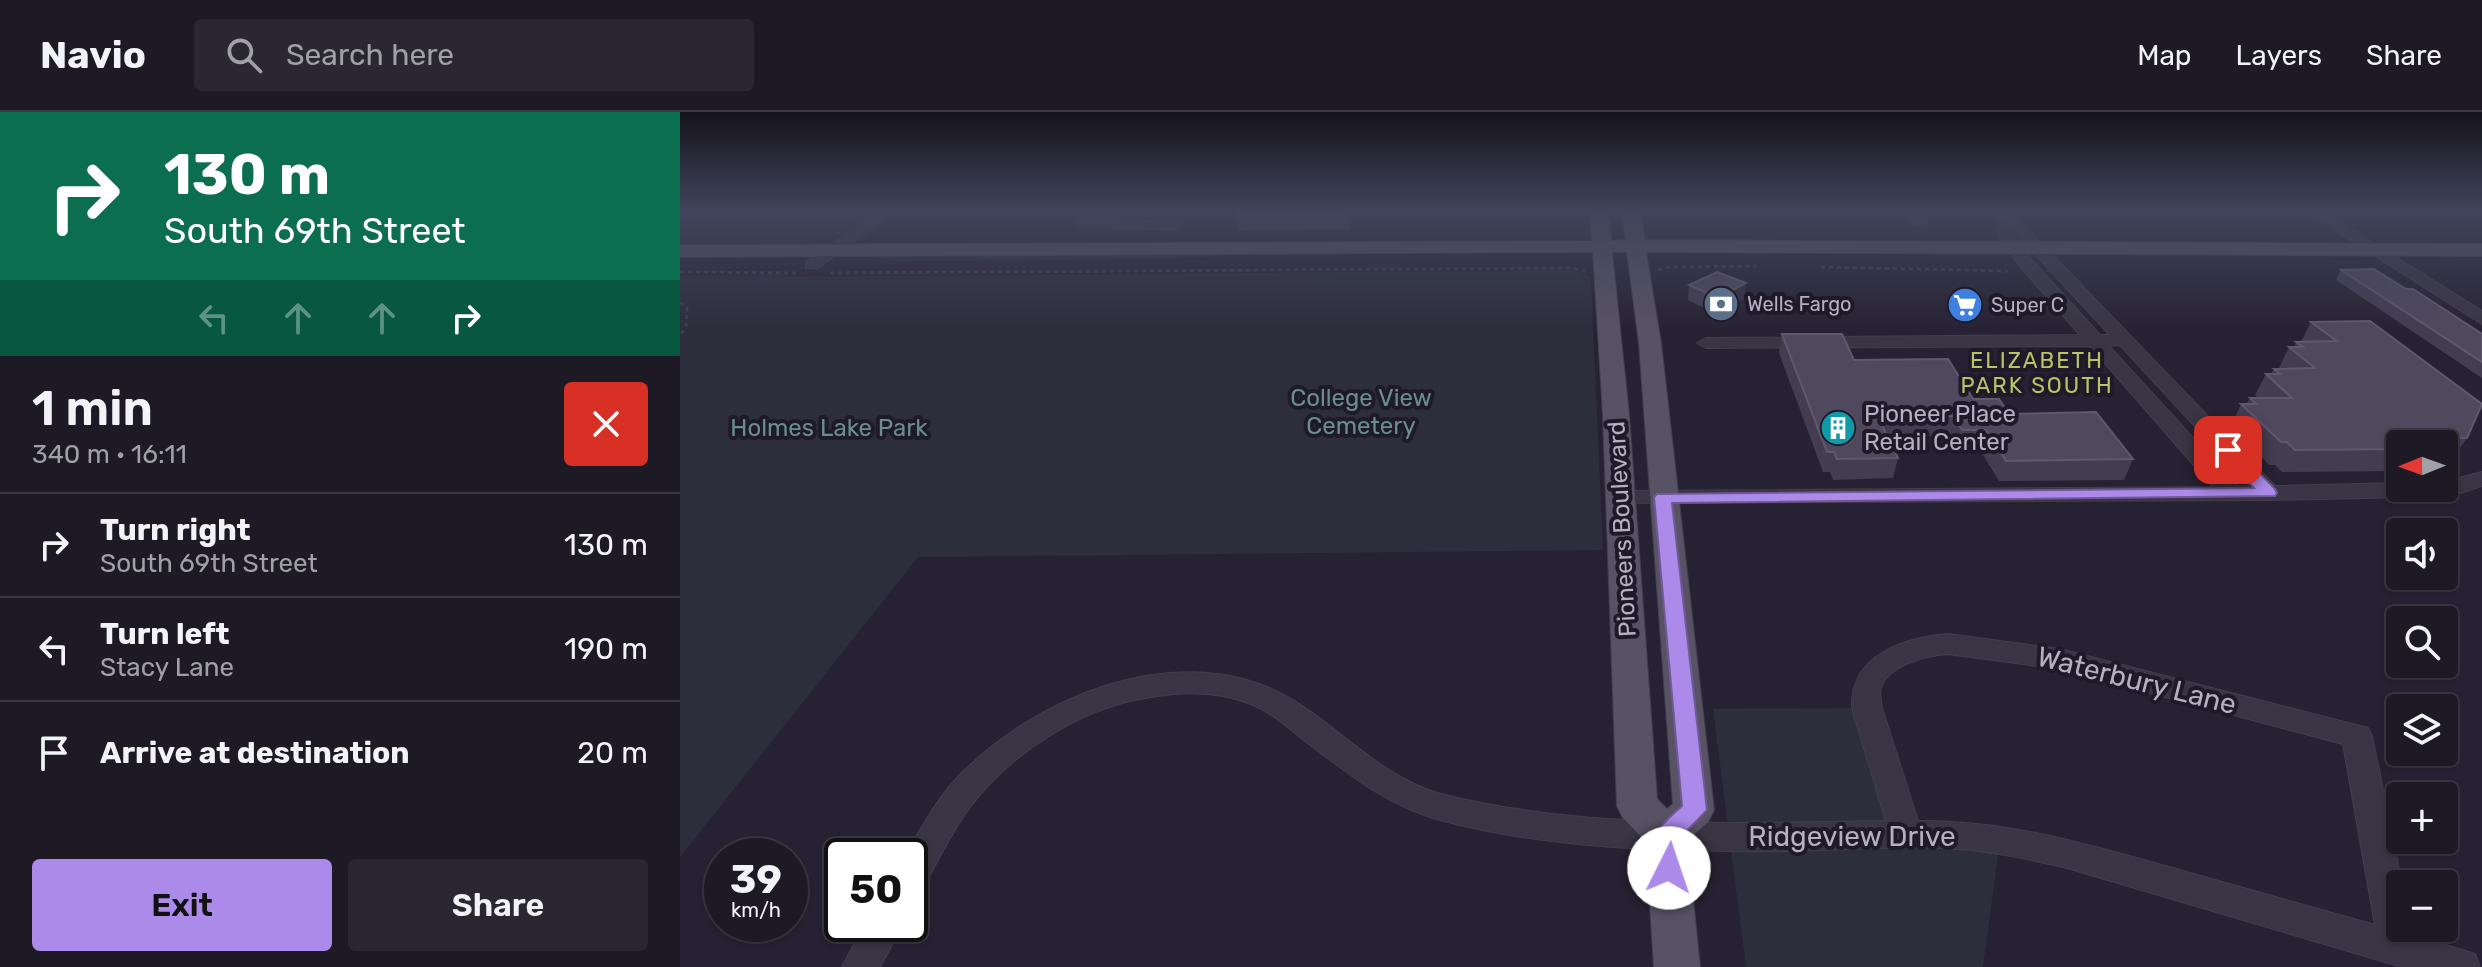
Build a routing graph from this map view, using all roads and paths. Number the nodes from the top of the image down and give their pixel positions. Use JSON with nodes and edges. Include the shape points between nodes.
{"nodes":[{"id":1,"x":680,"y":251,"type":"edge"},
{"id":2,"x":841,"y":251,"type":"edge"},
{"id":3,"x":850,"y":251,"type":"edge"},
{"id":4,"x":1211,"y":251,"type":"edge"},
{"id":5,"x":2028,"y":251,"type":"edge"},
{"id":6,"x":2029,"y":251,"type":"edge"},
{"id":7,"x":2373,"y":251,"type":"junction"},
{"id":8,"x":2384,"y":251,"type":"edge"},
{"id":9,"x":1604,"y":253,"type":"junction"},
{"id":10,"x":1639,"y":253,"type":"junction"},
{"id":11,"x":2031,"y":254,"type":"junction"},
{"id":12,"x":834,"y":257,"type":"junction"},
{"id":13,"x":2482,"y":261,"type":"edge"},
{"id":14,"x":2391,"y":262,"type":"junction"},
{"id":15,"x":680,"y":266,"type":"edge"},
{"id":16,"x":680,"y":303,"type":"edge"},
{"id":17,"x":2482,"y":319,"type":"edge"},
{"id":18,"x":680,"y":336,"type":"edge"},
{"id":19,"x":2096,"y":340,"type":"junction"},
{"id":20,"x":2124,"y":340,"type":"junction"},
{"id":21,"x":1706,"y":343,"type":"dead end"},
{"id":22,"x":2482,"y":479,"type":"edge"},
{"id":23,"x":2231,"y":493,"type":"junction"},
{"id":24,"x":2269,"y":493,"type":"junction"},
{"id":25,"x":1663,"y":497,"type":"junction"},
{"id":26,"x":1620,"y":498,"type":"junction"},
{"id":27,"x":1666,"y":835,"type":"junction"},
{"id":28,"x":1906,"y":835,"type":"junction"},
{"id":29,"x":928,"y":847,"type":"edge"},
{"id":30,"x":875,"y":942,"type":"edge"},
{"id":31,"x":2397,"y":947,"type":"junction"},
{"id":32,"x":860,"y":967,"type":"edge"},
{"id":33,"x":1677,"y":967,"type":"edge"},
{"id":34,"x":2462,"y":967,"type":"edge"}],
"edges":[{"from":1,"to":12,"type":"main road"},
{"from":2,"to":12,"type":"street"},
{"from":3,"to":12,"type":"main road"},
{"from":4,"to":9,"type":"main road"},
{"from":5,"to":11,"type":"street"},
{"from":6,"to":11,"type":"street"},
{"from":7,"to":8,"type":"main road"},
{"from":7,"to":11,"type":"main road"},
{"from":7,"to":14,"type":"street"},
{"from":9,"to":10,"type":"main road"},
{"from":9,"to":12,"type":"main road"},
{"from":9,"to":26,"type":"main road","name":"Pioneers Boulevard"},
{"from":10,"to":11,"type":"main road"},
{"from":10,"to":25,"type":"main road","name":"Pioneers Boulevard"},
{"from":11,"to":14,"type":"main road"},
{"from":11,"to":19,"type":"street"},
{"from":11,"to":20,"type":"street"},
{"from":12,"to":15,"type":"main road","via":[[812,265]]},
{"from":13,"to":14,"type":"main road"},
{"from":14,"to":17,"type":"street"},
{"from":16,"to":18,"type":"path","via":[[687,307]]},
{"from":19,"to":20,"type":"street"},
{"from":19,"to":21,"type":"street"},
{"from":19,"to":23,"type":"street"},
{"from":20,"to":24,"type":"street"},
{"from":22,"to":24,"type":"street","via":[[2451,489]]},
{"from":23,"to":24,"type":"street"},
{"from":23,"to":25,"type":"street"},
{"from":25,"to":26,"type":"street"},
{"from":25,"to":27,"type":"main road","name":"Pioneers Boulevard","via":[[1694,810]]},
{"from":26,"to":27,"type":"main road","name":"Pioneers Boulevard","via":[[1637,806]]},
{"from":27,"to":28,"type":"street","name":"Ridgeview Drive"},
{"from":27,"to":29,"type":"street","name":"Ridgeview Drive","via":[[1457,811],[1422,802],[1384,784],[1263,697],[1200,683],[1166,684],[1102,699],[1030,734],[968,787]]},
{"from":27,"to":33,"type":"main road"},
{"from":28,"to":31,"type":"street","name":"Ridgeview Drive","via":[[1959,835],[2067,853]]},
{"from":28,"to":31,"type":"street","name":"Waterbury Lane","via":[[1867,708],[1866,689],[1876,672],[1923,646],[1948,644],[2060,659],[2357,736]]},
{"from":30,"to":32,"type":"street"},
{"from":31,"to":34,"type":"street","name":"Ridgeview Drive"}]}
